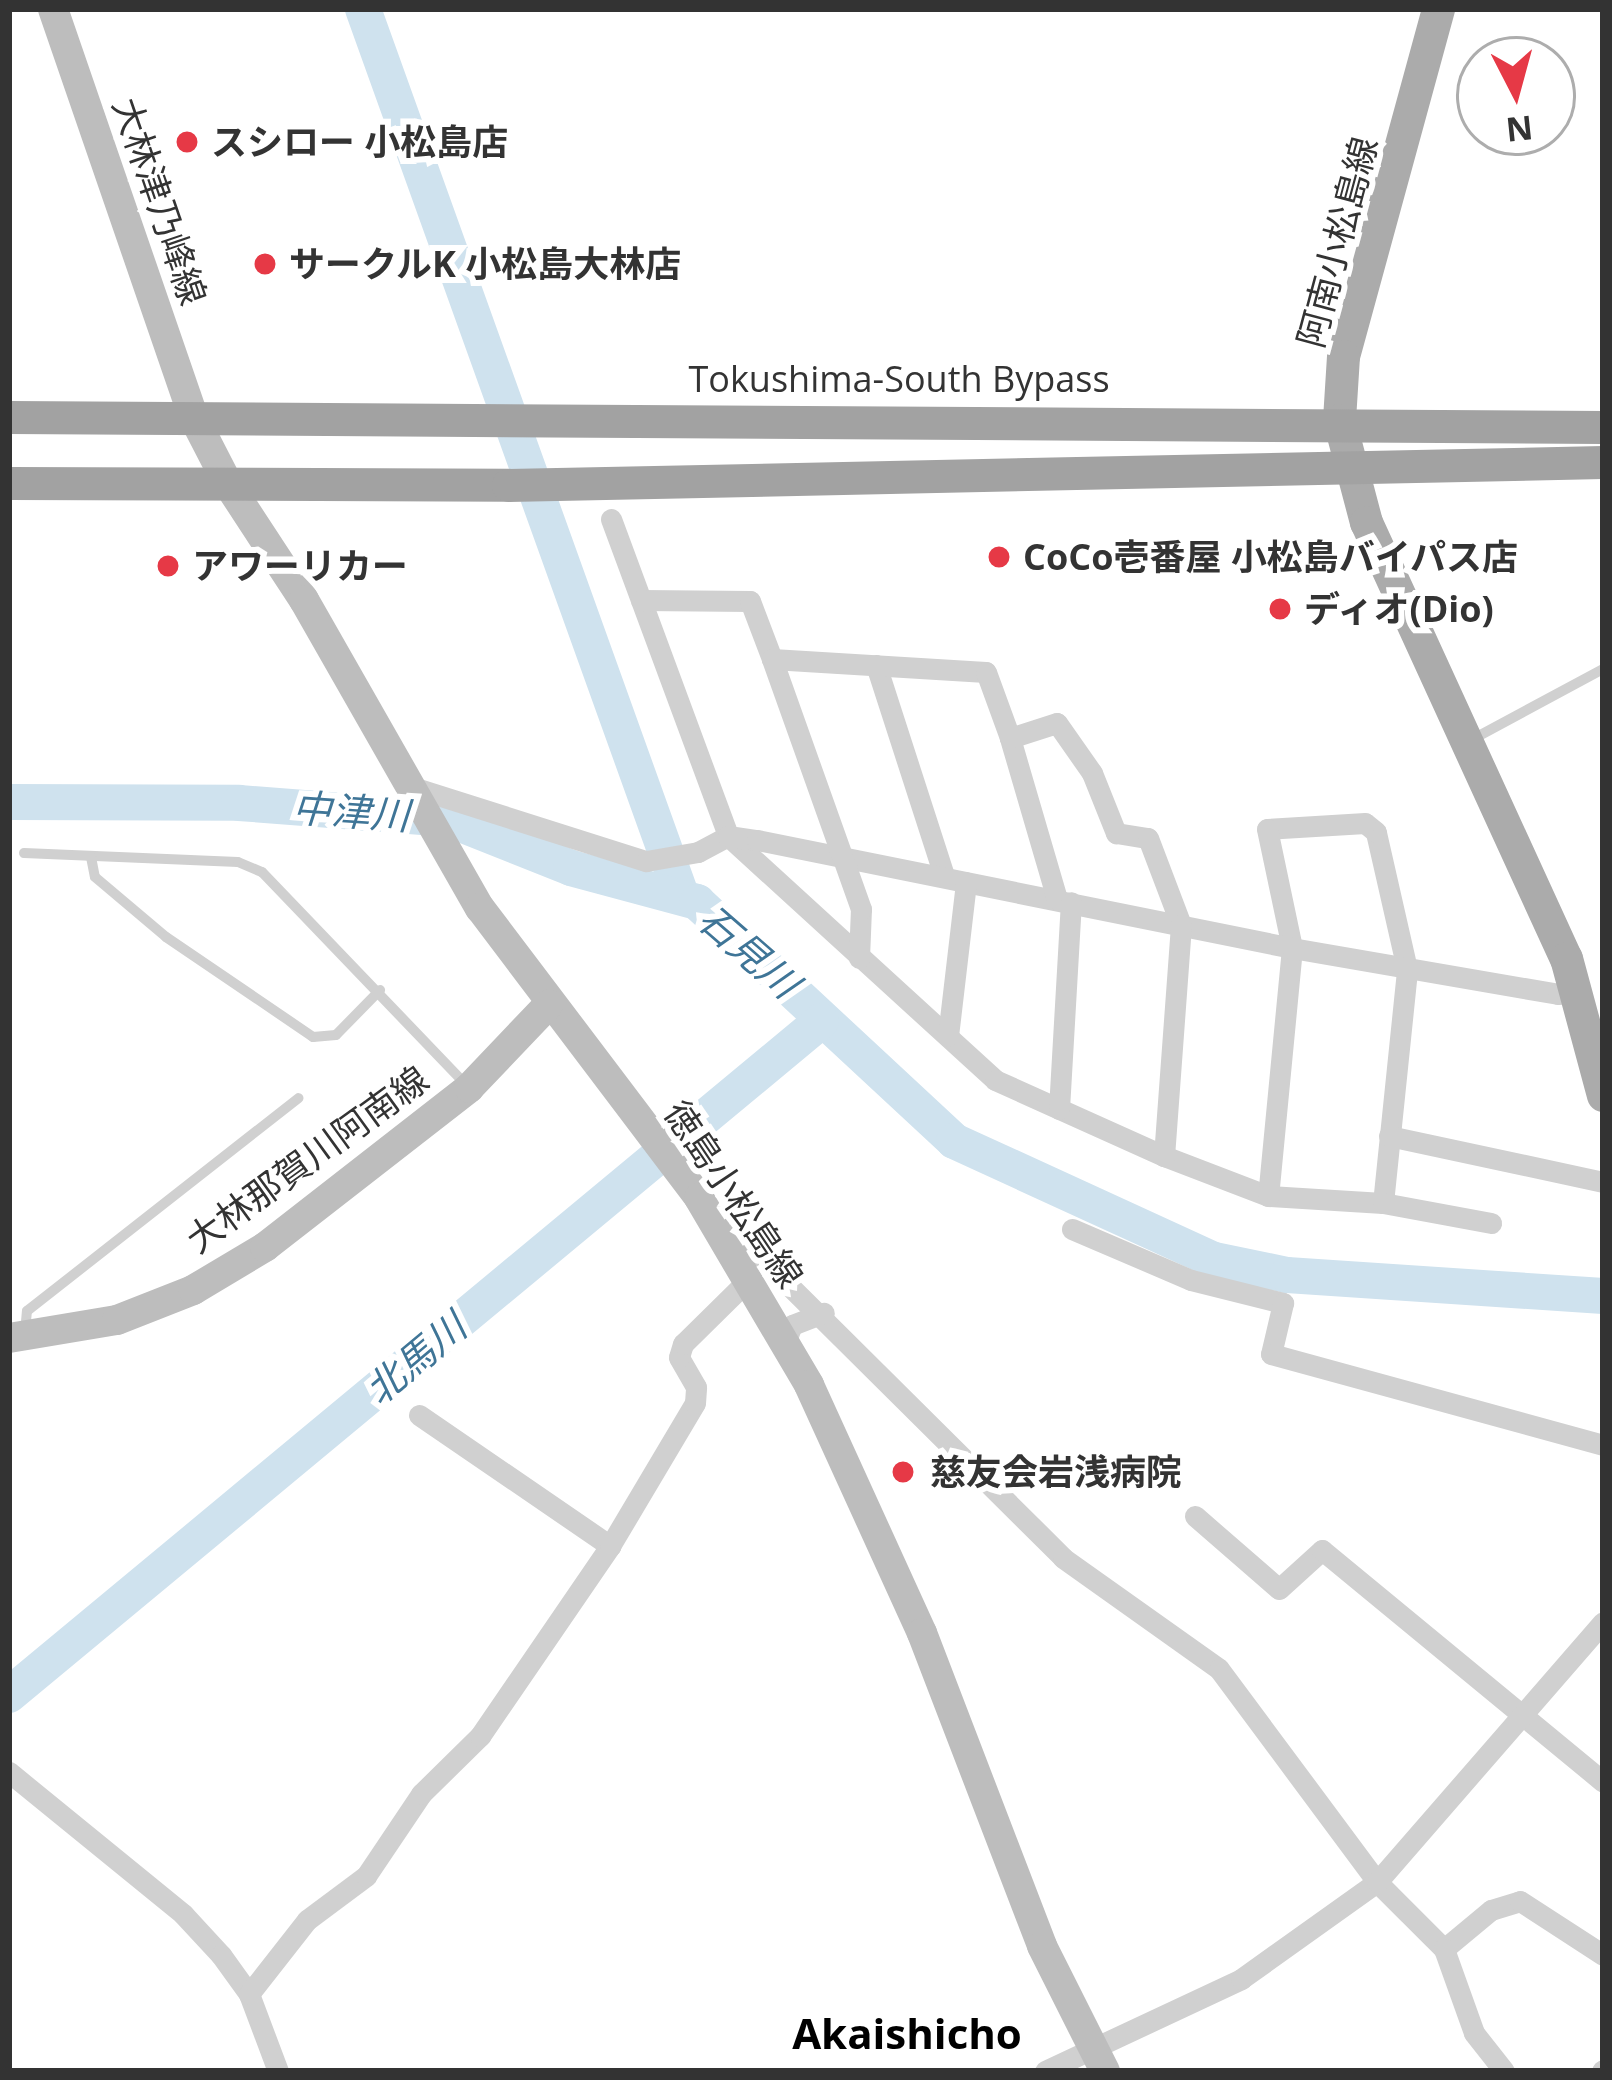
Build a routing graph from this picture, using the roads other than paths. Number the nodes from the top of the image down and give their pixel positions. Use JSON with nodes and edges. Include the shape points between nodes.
{"nodes":[{"id":1,"x":53,"y":9,"type":"edge"},
{"id":2,"x":1438,"y":9,"type":"edge"},
{"id":3,"x":9,"y":417,"type":"edge"},
{"id":4,"x":194,"y":418,"type":"junction"},
{"id":5,"x":1339,"y":420,"type":"junction"},
{"id":6,"x":1603,"y":427,"type":"edge"},
{"id":7,"x":1603,"y":462,"type":"edge"},
{"id":8,"x":1346,"y":465,"type":"junction"},
{"id":9,"x":9,"y":483,"type":"edge"},
{"id":10,"x":228,"y":484,"type":"junction"},
{"id":11,"x":611,"y":519,"type":"dead end"},
{"id":12,"x":641,"y":600,"type":"junction"},
{"id":13,"x":772,"y":659,"type":"junction"},
{"id":14,"x":876,"y":664,"type":"junction"},
{"id":15,"x":1603,"y":669,"type":"edge"},
{"id":16,"x":1010,"y":738,"type":"junction"},
{"id":17,"x":1471,"y":740,"type":"junction"},
{"id":18,"x":412,"y":795,"type":"junction"},
{"id":19,"x":728,"y":836,"type":"junction"},
{"id":20,"x":24,"y":853,"type":"dead end"},
{"id":21,"x":840,"y":855,"type":"junction"},
{"id":22,"x":91,"y":857,"type":"junction"},
{"id":23,"x":955,"y":879,"type":"junction"},
{"id":24,"x":1064,"y":900,"type":"junction"},
{"id":25,"x":1181,"y":925,"type":"junction"},
{"id":26,"x":1292,"y":948,"type":"junction"},
{"id":27,"x":860,"y":958,"type":"junction"},
{"id":28,"x":1407,"y":969,"type":"junction"},
{"id":29,"x":380,"y":990,"type":"junction"},
{"id":30,"x":1576,"y":991,"type":"junction"},
{"id":31,"x":548,"y":1005,"type":"junction"},
{"id":32,"x":948,"y":1036,"type":"junction"},
{"id":33,"x":470,"y":1088,"type":"junction"},
{"id":34,"x":1603,"y":1095,"type":"edge"},
{"id":35,"x":299,"y":1098,"type":"dead end"},
{"id":36,"x":1059,"y":1109,"type":"junction"},
{"id":37,"x":1389,"y":1136,"type":"junction"},
{"id":38,"x":1164,"y":1156,"type":"junction"},
{"id":39,"x":1603,"y":1182,"type":"edge"},
{"id":40,"x":1268,"y":1196,"type":"junction"},
{"id":41,"x":699,"y":1198,"type":"junction"},
{"id":42,"x":1383,"y":1203,"type":"junction"},
{"id":43,"x":1491,"y":1223,"type":"dead end"},
{"id":44,"x":1072,"y":1229,"type":"dead end"},
{"id":45,"x":749,"y":1280,"type":"junction"},
{"id":46,"x":824,"y":1313,"type":"junction"},
{"id":47,"x":17,"y":1337,"type":"edge"},
{"id":48,"x":785,"y":1343,"type":"junction"},
{"id":49,"x":419,"y":1415,"type":"dead end"},
{"id":50,"x":1603,"y":1445,"type":"edge"},
{"id":51,"x":1195,"y":1516,"type":"dead end"},
{"id":52,"x":610,"y":1546,"type":"junction"},
{"id":53,"x":1603,"y":1622,"type":"edge"},
{"id":54,"x":1519,"y":1719,"type":"junction"},
{"id":55,"x":9,"y":1772,"type":"edge"},
{"id":56,"x":1603,"y":1783,"type":"edge"},
{"id":57,"x":1377,"y":1882,"type":"junction"},
{"id":58,"x":1444,"y":1949,"type":"junction"},
{"id":59,"x":1603,"y":1954,"type":"edge"},
{"id":60,"x":249,"y":1994,"type":"junction"},
{"id":61,"x":1099,"y":2059,"type":"edge"},
{"id":62,"x":278,"y":2071,"type":"edge"},
{"id":63,"x":1045,"y":2071,"type":"edge"},
{"id":64,"x":1504,"y":2071,"type":"edge"}],
"edges":[{"from":1,"to":4,"type":"main road","name":"大林津乃峰線"},
{"from":2,"to":5,"type":"main road","name":"阿南小松島線","via":[[1343,356]]},
{"from":3,"to":4,"type":"highway","name":"Tokushima-South Bypass"},
{"from":4,"to":5,"type":"highway","name":"Tokushima-South Bypass"},
{"from":4,"to":10,"type":"main road","name":"徳島小松島線"},
{"from":5,"to":6,"type":"highway","name":"Tokushima-South Bypass"},
{"from":5,"to":8,"type":"main road","name":"阿南小松島線"},
{"from":7,"to":8,"type":"highway"},
{"from":8,"to":10,"type":"highway"},
{"from":8,"to":17,"type":"main road","name":"阿南小松島線"},
{"from":9,"to":10,"type":"highway"},
{"from":10,"to":18,"type":"main road","name":"徳島小松島線","via":[[304,600]]},
{"from":11,"to":12,"type":"street"},
{"from":12,"to":13,"type":"street","via":[[750,601]]},
{"from":12,"to":19,"type":"street"},
{"from":13,"to":14,"type":"street"},
{"from":13,"to":21,"type":"street"},
{"from":14,"to":16,"type":"street","via":[[986,673]]},
{"from":14,"to":23,"type":"street"},
{"from":15,"to":17,"type":"lane"},
{"from":16,"to":24,"type":"street"},
{"from":16,"to":25,"type":"street","via":[[1058,723],[1092,773],[1116,832],[1148,838]]},
{"from":17,"to":30,"type":"main road","name":"阿南小松島線"},
{"from":18,"to":19,"type":"street","via":[[657,861]]},
{"from":18,"to":31,"type":"main road","name":"徳島小松島線"},
{"from":19,"to":21,"type":"street"},
{"from":19,"to":27,"type":"street"},
{"from":20,"to":22,"type":"lane"},
{"from":21,"to":23,"type":"street"},
{"from":21,"to":27,"type":"street","via":[[861,909]]},
{"from":22,"to":29,"type":"lane","via":[[238,862],[262,872]]},
{"from":22,"to":29,"type":"lane","via":[[95,877],[166,937],[314,1037],[336,1035]]},
{"from":23,"to":24,"type":"street"},
{"from":23,"to":32,"type":"street"},
{"from":24,"to":25,"type":"street"},
{"from":24,"to":36,"type":"street"},
{"from":25,"to":26,"type":"street"},
{"from":25,"to":38,"type":"street"},
{"from":26,"to":28,"type":"street"},
{"from":26,"to":28,"type":"street","via":[[1267,829],[1365,823],[1376,832]]},
{"from":26,"to":40,"type":"street"},
{"from":27,"to":32,"type":"street"},
{"from":28,"to":30,"type":"street"},
{"from":28,"to":37,"type":"street"},
{"from":29,"to":33,"type":"lane"},
{"from":30,"to":34,"type":"main road","name":"阿南小松島線"},
{"from":31,"to":33,"type":"main road","name":"大林那賀川阿南線"},
{"from":31,"to":41,"type":"main road","name":"徳島小松島線"},
{"from":32,"to":36,"type":"street","via":[[995,1080]]},
{"from":33,"to":47,"type":"main road","name":"大林那賀川阿南線","via":[[265,1247],[193,1289],[117,1320]]},
{"from":35,"to":47,"type":"lane","via":[[27,1311]]},
{"from":36,"to":38,"type":"street"},
{"from":37,"to":39,"type":"street"},
{"from":37,"to":42,"type":"street"},
{"from":38,"to":40,"type":"street"},
{"from":40,"to":42,"type":"street"},
{"from":41,"to":45,"type":"main road","name":"徳島小松島線"},
{"from":41,"to":46,"type":"street"},
{"from":42,"to":43,"type":"street"},
{"from":44,"to":50,"type":"street","via":[[1211,1288],[1283,1303],[1271,1354]]},
{"from":45,"to":48,"type":"main road","name":"徳島小松島線"},
{"from":45,"to":52,"type":"street","via":[[683,1344],[679,1357],[696,1387],[695,1403]]},
{"from":46,"to":48,"type":"street","via":[[792,1325]]},
{"from":46,"to":57,"type":"street","via":[[1063,1558],[1219,1669]]},
{"from":48,"to":61,"type":"main road","name":"徳島小松島線","via":[[871,1513],[980,1797]]},
{"from":49,"to":52,"type":"street"},
{"from":51,"to":54,"type":"street","via":[[1279,1589],[1322,1550]]},
{"from":52,"to":60,"type":"street","via":[[481,1736],[421,1794],[380,1860],[307,1920]]},
{"from":53,"to":54,"type":"street"},
{"from":54,"to":56,"type":"street"},
{"from":54,"to":57,"type":"street"},
{"from":55,"to":60,"type":"street","via":[[183,1914]]},
{"from":57,"to":58,"type":"street"},
{"from":57,"to":61,"type":"street","via":[[1240,1979]]},
{"from":58,"to":59,"type":"street","via":[[1491,1910],[1520,1901]]},
{"from":58,"to":64,"type":"street","via":[[1474,2033]]},
{"from":60,"to":62,"type":"street"},
{"from":61,"to":63,"type":"street"}]}
